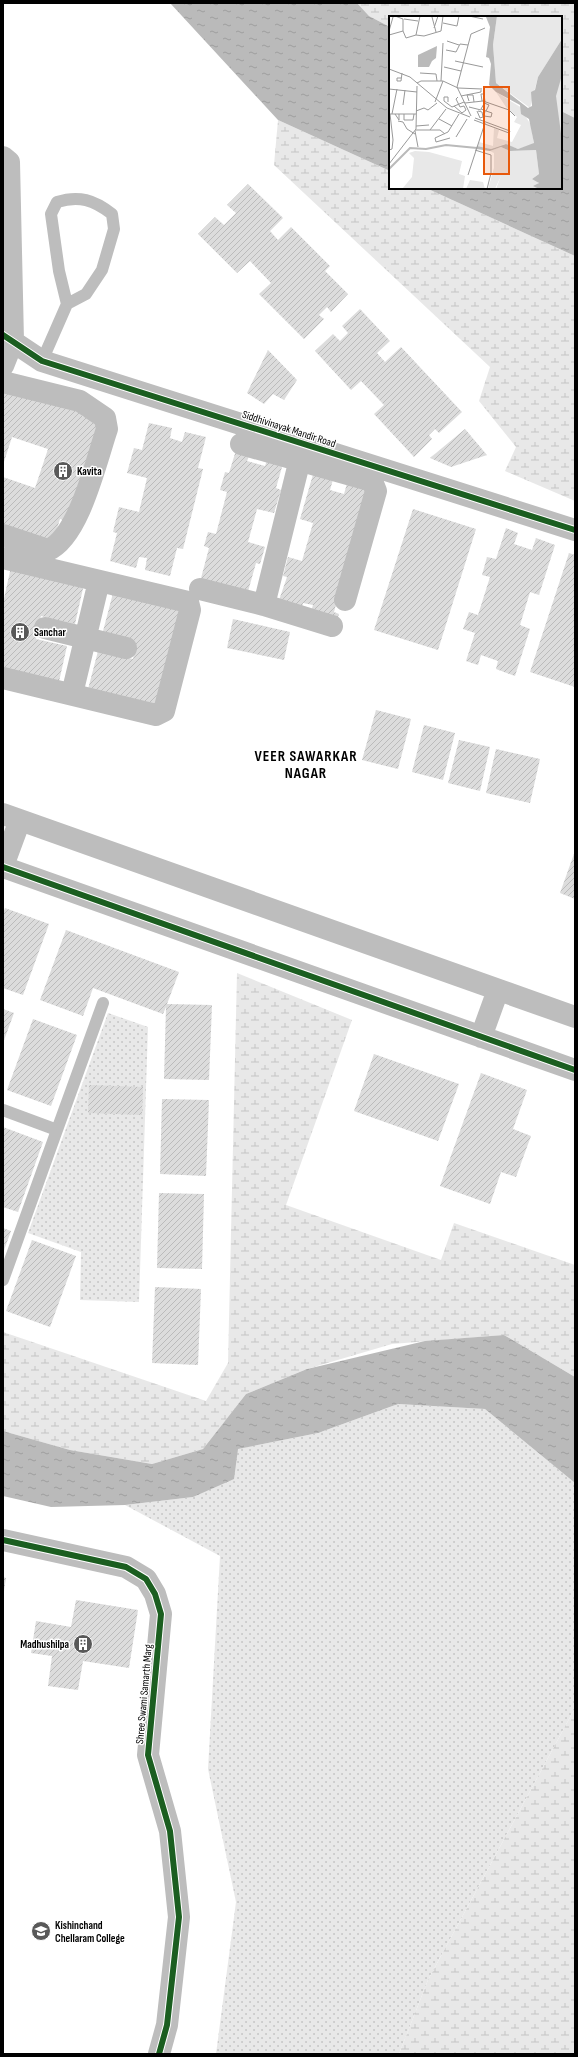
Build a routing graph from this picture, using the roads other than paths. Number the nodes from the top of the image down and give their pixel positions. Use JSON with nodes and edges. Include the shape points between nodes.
{"nodes":[{"id":1,"x":3,"y":157,"type":"edge"},
{"id":2,"x":8,"y":295,"type":"edge"},
{"id":3,"x":67,"y":304,"type":"junction"},
{"id":4,"x":8,"y":338,"type":"edge"},
{"id":5,"x":42,"y":361,"type":"junction"},
{"id":6,"x":3,"y":366,"type":"edge"},
{"id":7,"x":3,"y":382,"type":"edge"},
{"id":8,"x":241,"y":444,"type":"dead end"},
{"id":9,"x":302,"y":452,"type":"junction"},
{"id":10,"x":575,"y":530,"type":"edge"},
{"id":11,"x":3,"y":535,"type":"edge"},
{"id":12,"x":4,"y":563,"type":"edge"},
{"id":13,"x":99,"y":581,"type":"junction"},
{"id":14,"x":200,"y":589,"type":"dead end"},
{"id":15,"x":345,"y":600,"type":"dead end"},
{"id":16,"x":264,"y":606,"type":"junction"},
{"id":17,"x":332,"y":626,"type":"dead end"},
{"id":18,"x":45,"y":628,"type":"dead end"},
{"id":19,"x":86,"y":638,"type":"junction"},
{"id":20,"x":126,"y":648,"type":"dead end"},
{"id":21,"x":3,"y":678,"type":"edge"},
{"id":22,"x":72,"y":694,"type":"junction"},
{"id":23,"x":11,"y":817,"type":"edge"},
{"id":24,"x":3,"y":866,"type":"edge"},
{"id":25,"x":498,"y":990,"type":"junction"},
{"id":26,"x":103,"y":1003,"type":"dead end"},
{"id":27,"x":575,"y":1017,"type":"edge"},
{"id":28,"x":481,"y":1037,"type":"junction"},
{"id":29,"x":575,"y":1070,"type":"edge"},
{"id":30,"x":3,"y":1110,"type":"edge"},
{"id":31,"x":57,"y":1130,"type":"junction"},
{"id":32,"x":3,"y":1280,"type":"edge"},
{"id":33,"x":3,"y":1540,"type":"edge"},
{"id":34,"x":159,"y":2054,"type":"edge"}],
"edges":[{"from":1,"to":2,"type":"street","via":[[9,162]]},
{"from":2,"to":4,"type":"street"},
{"from":3,"to":3,"type":"lane","via":[[59,271],[51,214],[57,202],[71,198],[102,206],[112,214],[114,229],[102,270],[86,294]]},
{"from":3,"to":5,"type":"lane"},
{"from":4,"to":5,"type":"street","name":"Siddhivinayak Mandir Road"},
{"from":4,"to":6,"type":"street"},
{"from":5,"to":9,"type":"street","name":"Siddhivinayak Mandir Road"},
{"from":7,"to":11,"type":"street","via":[[80,401],[105,418],[107,429],[76,521],[58,546],[48,550]]},
{"from":8,"to":9,"type":"street"},
{"from":9,"to":10,"type":"street","name":"Siddhivinayak Mandir Road"},
{"from":9,"to":15,"type":"street","via":[[372,481],[376,491]]},
{"from":9,"to":16,"type":"street"},
{"from":12,"to":13,"type":"street"},
{"from":13,"to":19,"type":"street"},
{"from":13,"to":22,"type":"street","via":[[188,602],[190,610],[164,710],[156,715]]},
{"from":14,"to":16,"type":"street"},
{"from":16,"to":17,"type":"street"},
{"from":18,"to":19,"type":"street"},
{"from":19,"to":20,"type":"street"},
{"from":19,"to":22,"type":"street"},
{"from":21,"to":22,"type":"street"},
{"from":23,"to":24,"type":"street"},
{"from":23,"to":25,"type":"street"},
{"from":24,"to":28,"type":"street"},
{"from":25,"to":27,"type":"street"},
{"from":25,"to":28,"type":"street"},
{"from":26,"to":31,"type":"lane"},
{"from":28,"to":29,"type":"street"},
{"from":30,"to":31,"type":"lane"},
{"from":31,"to":32,"type":"lane"},
{"from":33,"to":34,"type":"street","name":"Shree Swami Samarth Marg","via":[[126,1567],[146,1579],[155,1594],[161,1614],[148,1755],[170,1831],[179,1917],[167,2025]]}]}
